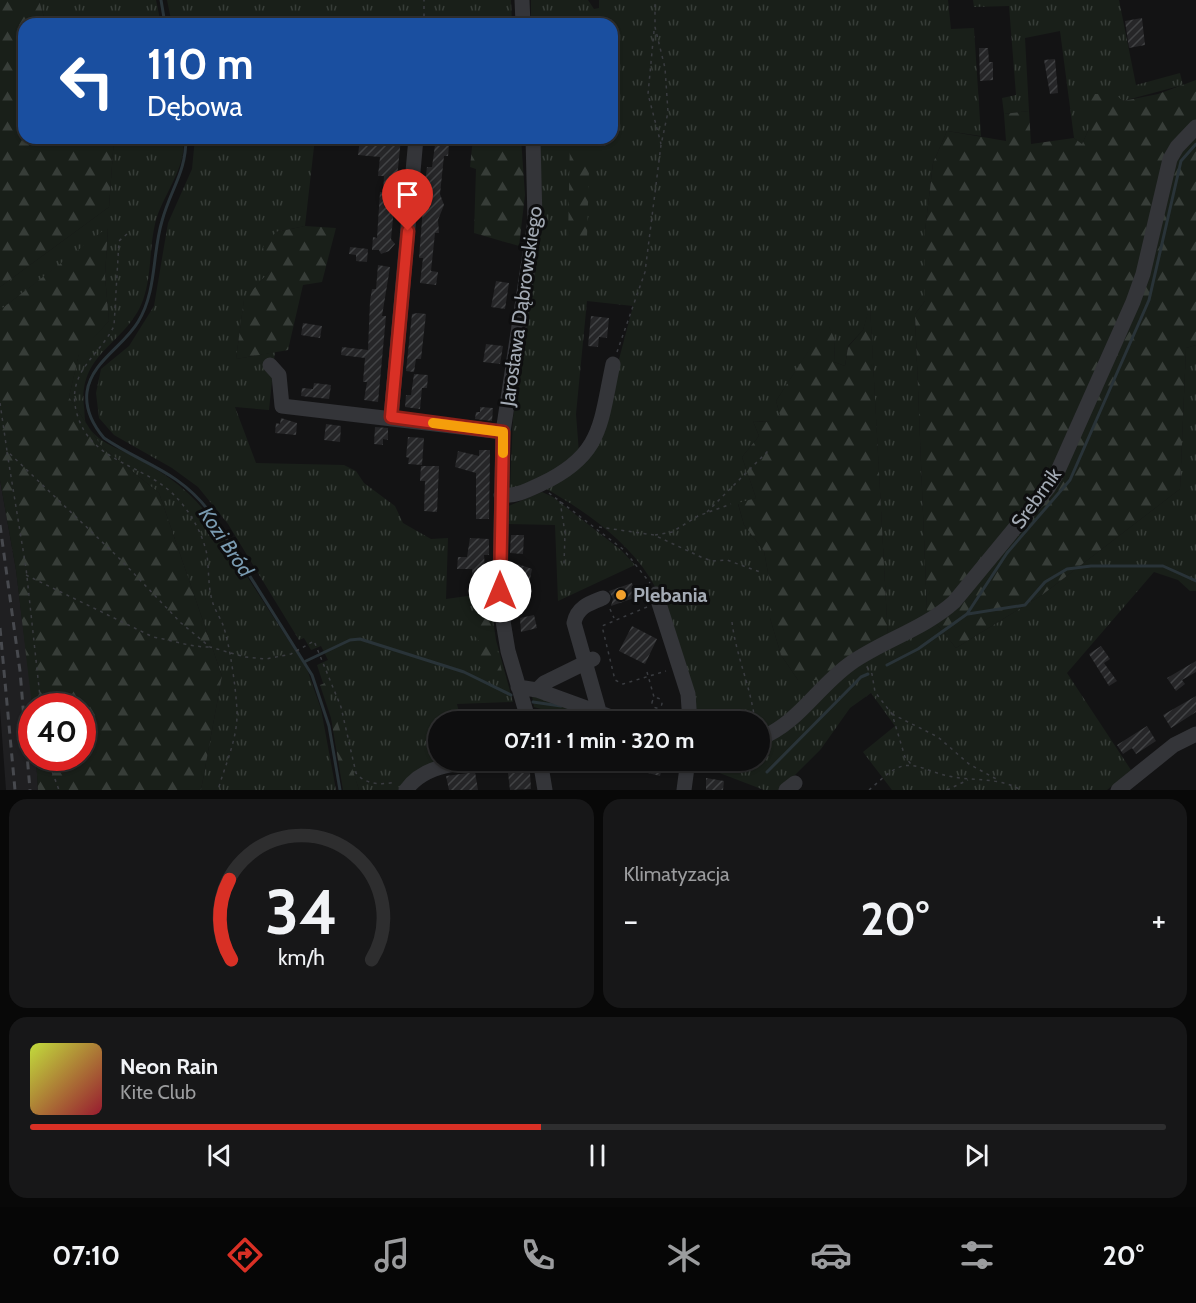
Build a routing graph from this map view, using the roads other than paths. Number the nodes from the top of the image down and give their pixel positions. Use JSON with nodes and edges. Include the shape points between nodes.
{"nodes":[{"id":1,"x":522,"y":0,"type":"edge"},
{"id":2,"x":523,"y":18,"type":"edge"},
{"id":3,"x":1196,"y":127,"type":"edge"},
{"id":4,"x":415,"y":144,"type":"edge"},
{"id":5,"x":532,"y":144,"type":"edge"},
{"id":6,"x":613,"y":364,"type":"road end"},
{"id":7,"x":270,"y":365,"type":"dead end"},
{"id":8,"x":391,"y":417,"type":"junction"},
{"id":9,"x":503,"y":432,"type":"junction"},
{"id":10,"x":501,"y":495,"type":"junction"},
{"id":11,"x":657,"y":598,"type":"road end"},
{"id":12,"x":607,"y":603,"type":"road end"},
{"id":13,"x":600,"y":657,"type":"junction"},
{"id":14,"x":518,"y":687,"type":"junction"},
{"id":15,"x":537,"y":690,"type":"junction"},
{"id":16,"x":526,"y":711,"type":"edge"},
{"id":17,"x":599,"y":711,"type":"joint"},
{"id":18,"x":689,"y":711,"type":"edge"},
{"id":19,"x":770,"y":733,"type":"edge"},
{"id":20,"x":1196,"y":734,"type":"edge"},
{"id":21,"x":435,"y":771,"type":"edge"},
{"id":22,"x":542,"y":771,"type":"edge"},
{"id":23,"x":687,"y":771,"type":"edge"},
{"id":24,"x":402,"y":786,"type":"edge"},
{"id":25,"x":545,"y":790,"type":"edge"},
{"id":26,"x":684,"y":790,"type":"edge"},
{"id":27,"x":1118,"y":790,"type":"edge"}],
"edges":[{"from":1,"to":2,"type":"street"},
{"from":3,"to":19,"type":"street","name":"Srebrnik","via":[[1170,159],[1134,302],[1048,489],[954,602],[939,615],[856,660],[791,722]]},
{"from":4,"to":8,"type":"street"},
{"from":5,"to":9,"type":"street","name":"Jarosława Dąbrowskiego","via":[[535,220]]},
{"from":6,"to":10,"type":"street","via":[[600,426],[582,459],[540,485],[515,495]]},
{"from":7,"to":8,"type":"street","via":[[279,375],[273,385],[282,406]]},
{"from":8,"to":9,"type":"street"},
{"from":9,"to":10,"type":"street","name":"Jarosława Dąbrowskiego"},
{"from":10,"to":14,"type":"street","name":"Jarosława Dąbrowskiego","via":[[500,603]]},
{"from":11,"to":18,"type":"street","via":[[688,694]]},
{"from":12,"to":13,"type":"street","via":[[584,607],[575,617],[575,628]]},
{"from":13,"to":15,"type":"street"},
{"from":13,"to":17,"type":"street"},
{"from":14,"to":15,"type":"street"},
{"from":14,"to":16,"type":"street","name":"Jarosława Dąbrowskiego"},
{"from":15,"to":17,"type":"street"},
{"from":20,"to":27,"type":"street","via":[[1174,745]]},
{"from":21,"to":24,"type":"street"},
{"from":22,"to":25,"type":"street"},
{"from":23,"to":26,"type":"street"}]}
